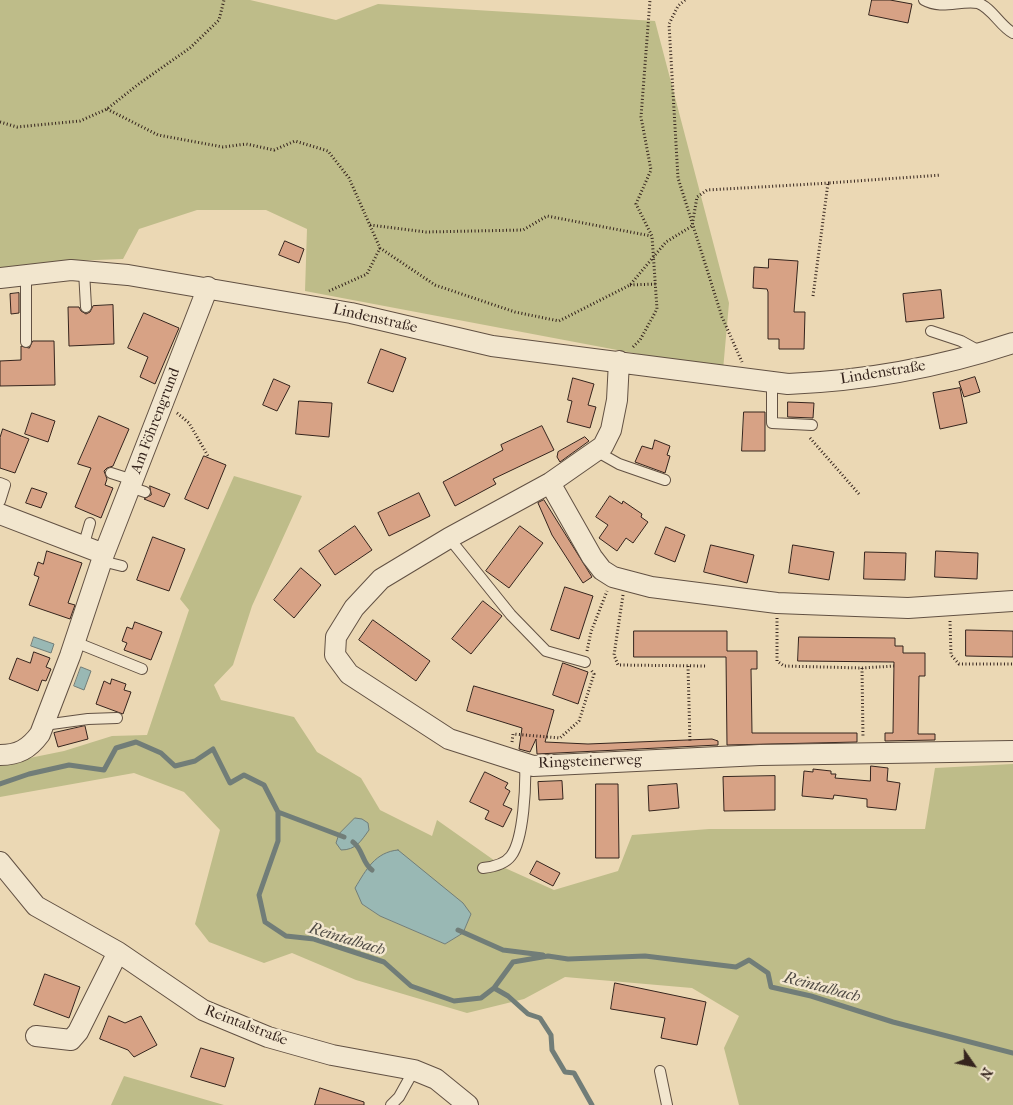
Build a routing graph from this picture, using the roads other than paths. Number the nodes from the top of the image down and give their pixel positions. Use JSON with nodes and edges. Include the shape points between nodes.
{"nodes":[{"id":1,"x":924,"y":0,"type":"edge"},
{"id":2,"x":1013,"y":33,"type":"edge"},
{"id":3,"x":84,"y":271,"type":"junction"},
{"id":4,"x":26,"y":275,"type":"junction"},
{"id":5,"x":0,"y":278,"type":"edge"},
{"id":6,"x":208,"y":287,"type":"junction"},
{"id":7,"x":86,"y":306,"type":"dead end"},
{"id":8,"x":930,"y":331,"type":"dead end"},
{"id":9,"x":26,"y":342,"type":"dead end"},
{"id":10,"x":1013,"y":342,"type":"edge"},
{"id":11,"x":981,"y":353,"type":"junction"},
{"id":12,"x":619,"y":361,"type":"junction"},
{"id":13,"x":772,"y":382,"type":"junction"},
{"id":14,"x":810,"y":425,"type":"road end"},
{"id":15,"x":596,"y":451,"type":"junction"},
{"id":16,"x":112,"y":473,"type":"dead end"},
{"id":17,"x":665,"y":480,"type":"dead end"},
{"id":18,"x":0,"y":483,"type":"edge"},
{"id":19,"x":550,"y":483,"type":"junction"},
{"id":20,"x":136,"y":486,"type":"junction"},
{"id":21,"x":0,"y":501,"type":"edge"},
{"id":22,"x":0,"y":514,"type":"edge"},
{"id":23,"x":90,"y":523,"type":"dead end"},
{"id":24,"x":449,"y":538,"type":"junction"},
{"id":25,"x":83,"y":547,"type":"junction"},
{"id":26,"x":103,"y":558,"type":"junction"},
{"id":27,"x":122,"y":566,"type":"dead end"},
{"id":28,"x":1013,"y":601,"type":"edge"},
{"id":29,"x":75,"y":642,"type":"junction"},
{"id":30,"x":585,"y":662,"type":"road end"},
{"id":31,"x":142,"y":669,"type":"dead end"},
{"id":32,"x":117,"y":718,"type":"dead end"},
{"id":33,"x":44,"y":725,"type":"junction"},
{"id":34,"x":1013,"y":751,"type":"edge"},
{"id":35,"x":0,"y":755,"type":"edge"},
{"id":36,"x":517,"y":760,"type":"junction"},
{"id":37,"x":0,"y":862,"type":"edge"},
{"id":38,"x":483,"y":868,"type":"dead end"},
{"id":39,"x":118,"y":952,"type":"junction"},
{"id":40,"x":36,"y":1036,"type":"dead end"},
{"id":41,"x":414,"y":1070,"type":"junction"},
{"id":42,"x":660,"y":1071,"type":"dead end"},
{"id":43,"x":391,"y":1105,"type":"edge"},
{"id":44,"x":468,"y":1105,"type":"edge"},
{"id":45,"x":667,"y":1105,"type":"edge"}],
"edges":[{"from":1,"to":2,"type":"lane","via":[[945,5],[977,3]]},
{"from":3,"to":4,"type":"street","name":"Lindenstraße"},
{"from":3,"to":6,"type":"street","name":"Lindenstraße"},
{"from":3,"to":7,"type":"lane"},
{"from":4,"to":5,"type":"street","name":"Lindenstraße"},
{"from":4,"to":9,"type":"lane"},
{"from":6,"to":12,"type":"street","name":"Lindenstraße","via":[[316,306],[492,346]]},
{"from":6,"to":20,"type":"street","name":"Am Föhrengrund","via":[[166,376],[162,404]]},
{"from":8,"to":11,"type":"lane","via":[[961,341]]},
{"from":10,"to":11,"type":"street","name":"Lindenstraße"},
{"from":11,"to":13,"type":"street","name":"Lindenstraße","via":[[937,364],[830,382]]},
{"from":12,"to":13,"type":"street","name":"Lindenstraße"},
{"from":12,"to":15,"type":"street","name":"Ringsteinerweg","via":[[617,400],[611,430],[603,446]]},
{"from":13,"to":14,"type":"lane","via":[[772,423]]},
{"from":15,"to":17,"type":"lane","via":[[619,464]]},
{"from":15,"to":19,"type":"street","name":"Ringsteinerweg"},
{"from":16,"to":20,"type":"lane"},
{"from":18,"to":21,"type":"lane","via":[[6,486]]},
{"from":19,"to":24,"type":"street","name":"Ringsteinerweg"},
{"from":19,"to":28,"type":"street","via":[[602,570],[651,587],[777,603],[908,608]]},
{"from":20,"to":26,"type":"street","name":"Am Föhrengrund"},
{"from":22,"to":25,"type":"street"},
{"from":23,"to":25,"type":"lane"},
{"from":24,"to":30,"type":"lane","via":[[511,615],[546,651]]},
{"from":24,"to":36,"type":"street","name":"Ringsteinerweg","via":[[381,579],[354,608],[336,637],[335,655],[349,674],[449,739]]},
{"from":25,"to":26,"type":"street"},
{"from":26,"to":27,"type":"lane"},
{"from":26,"to":29,"type":"street","name":"Am Föhrengrund","via":[[82,598]]},
{"from":29,"to":31,"type":"lane"},
{"from":29,"to":33,"type":"street","name":"Am Föhrengrund"},
{"from":32,"to":33,"type":"lane"},
{"from":33,"to":35,"type":"street","name":"Am Föhrengrund","via":[[33,744],[22,752]]},
{"from":34,"to":36,"type":"street","name":"Ringsteinerweg","via":[[691,758],[533,766]]},
{"from":36,"to":38,"type":"lane","via":[[525,803],[514,850],[511,857],[494,867]]},
{"from":37,"to":39,"type":"street","name":"Reintalstraße","via":[[36,906]]},
{"from":39,"to":40,"type":"street","via":[[71,1040]]},
{"from":39,"to":41,"type":"street","name":"Reintalstraße","via":[[202,1010],[268,1037],[332,1055]]},
{"from":41,"to":43,"type":"lane"},
{"from":41,"to":44,"type":"street","name":"Reintalstraße","via":[[436,1079]]},
{"from":42,"to":45,"type":"lane"}]}
